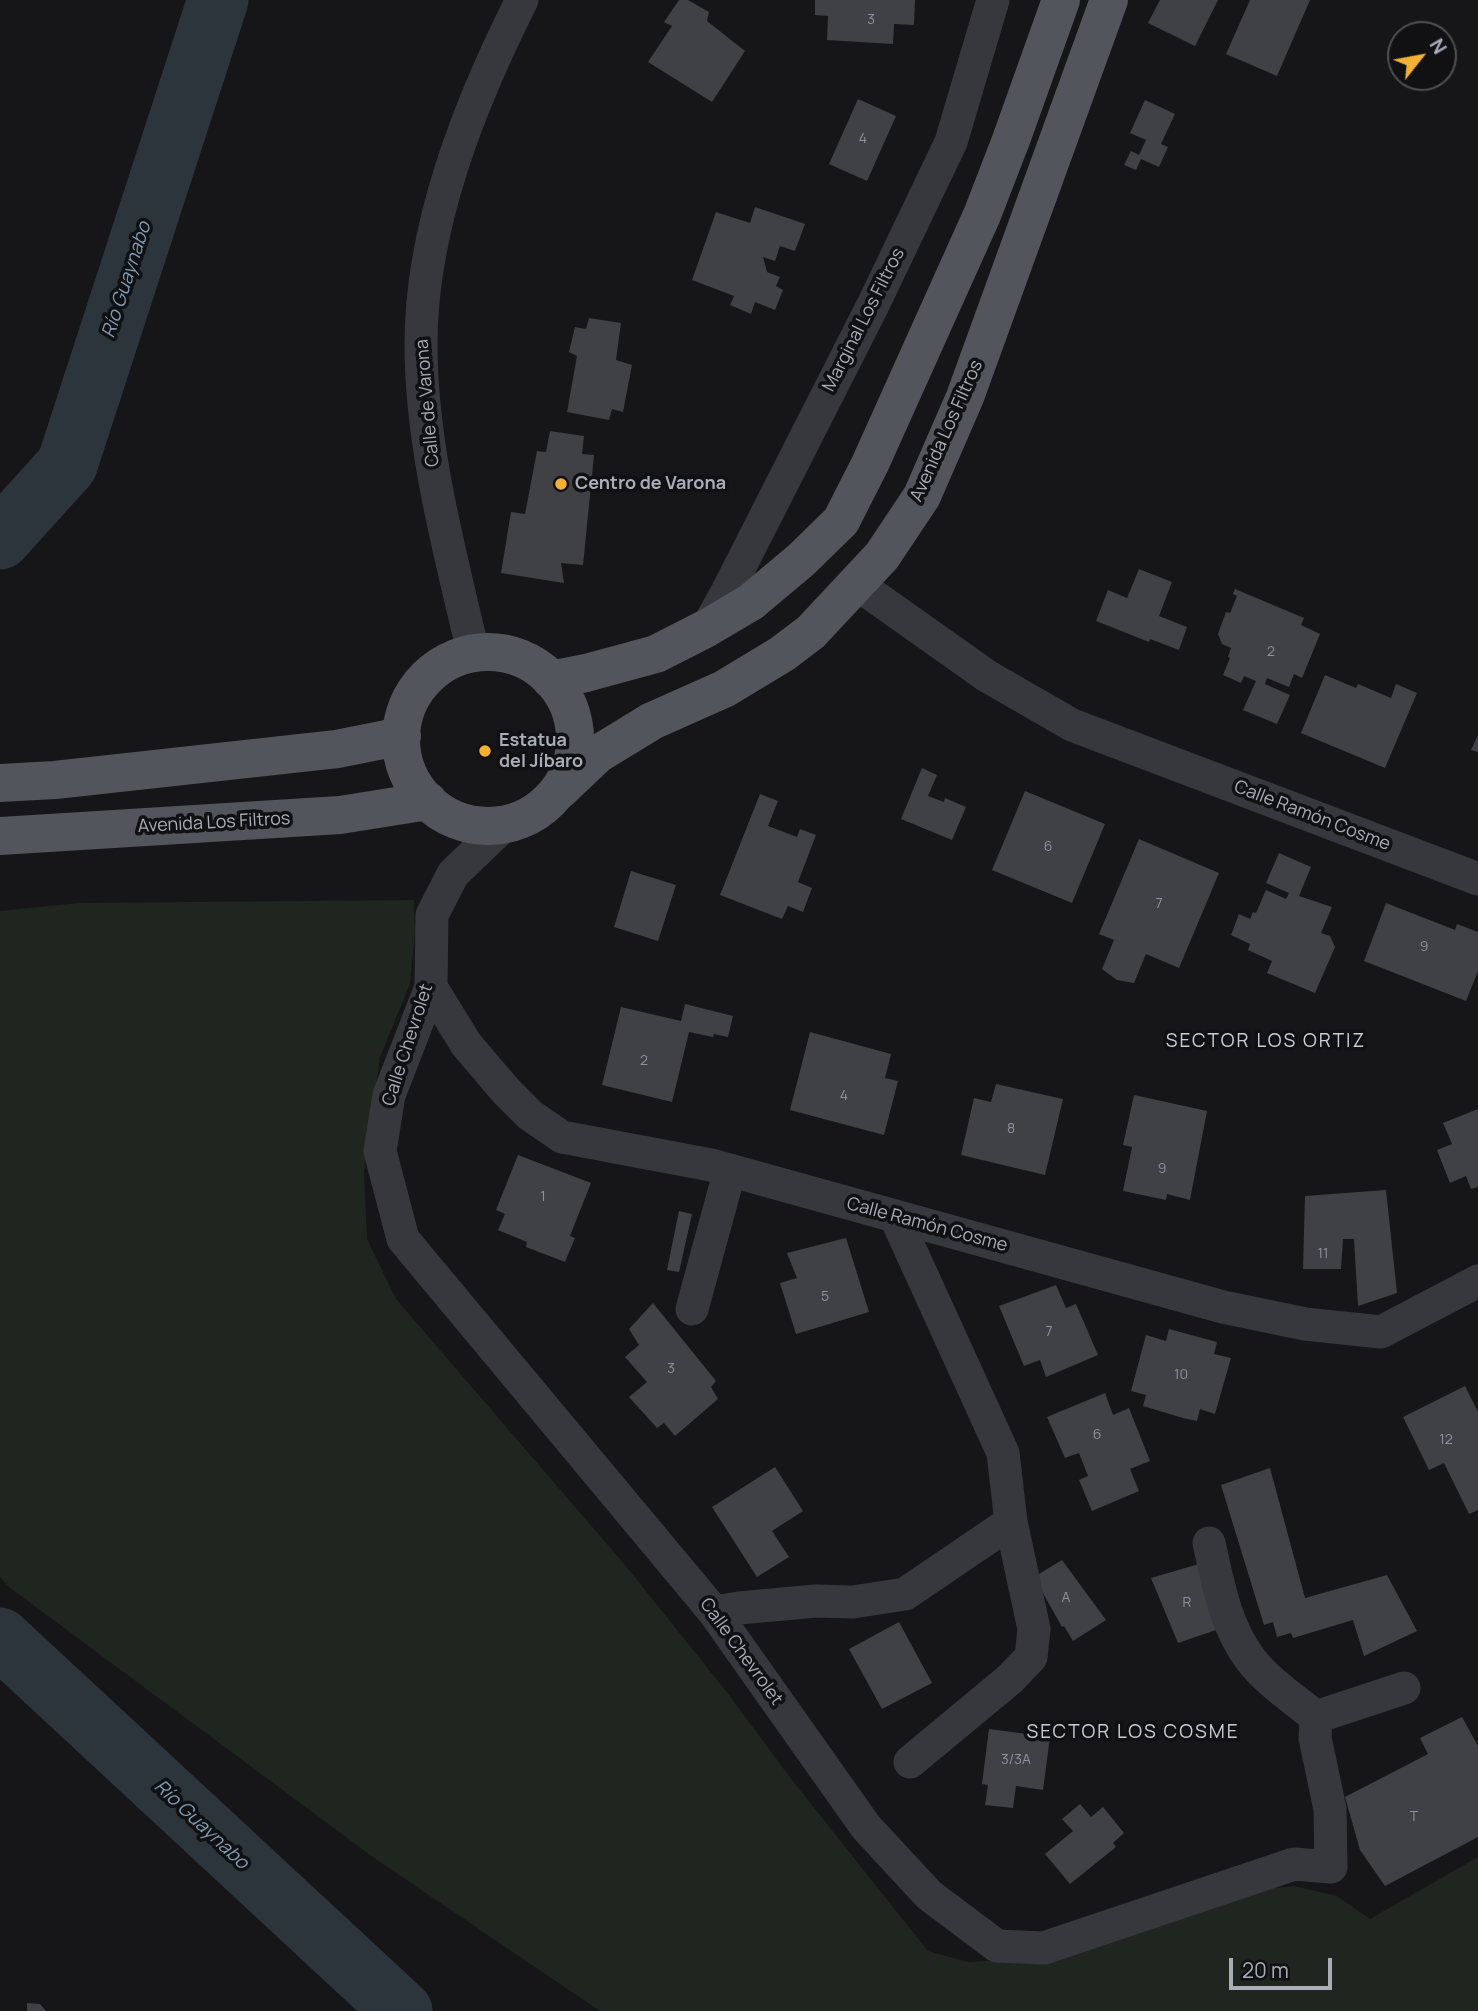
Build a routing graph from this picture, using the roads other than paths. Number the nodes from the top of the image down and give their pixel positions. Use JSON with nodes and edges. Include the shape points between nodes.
{"nodes":[{"id":1,"x":522,"y":0,"type":"edge"},
{"id":2,"x":993,"y":0,"type":"edge"},
{"id":3,"x":1061,"y":0,"type":"edge"},
{"id":4,"x":1109,"y":0,"type":"edge"},
{"id":5,"x":858,"y":584,"type":"junction"},
{"id":6,"x":707,"y":628,"type":"junction"},
{"id":7,"x":473,"y":652,"type":"junction"},
{"id":8,"x":551,"y":680,"type":"junction"},
{"id":9,"x":402,"y":736,"type":"junction"},
{"id":10,"x":0,"y":783,"type":"edge"},
{"id":11,"x":560,"y":790,"type":"junction"},
{"id":12,"x":428,"y":801,"type":"junction"},
{"id":13,"x":503,"y":826,"type":"junction"},
{"id":14,"x":0,"y":836,"type":"edge"},
{"id":15,"x":1478,"y":879,"type":"edge"},
{"id":16,"x":431,"y":987,"type":"junction"},
{"id":17,"x":730,"y":1170,"type":"junction"},
{"id":18,"x":895,"y":1216,"type":"junction"},
{"id":19,"x":1478,"y":1281,"type":"edge"},
{"id":20,"x":692,"y":1309,"type":"dead end"},
{"id":21,"x":1011,"y":1522,"type":"junction"},
{"id":22,"x":1209,"y":1543,"type":"dead end"},
{"id":23,"x":714,"y":1612,"type":"junction"},
{"id":24,"x":1404,"y":1688,"type":"dead end"},
{"id":25,"x":1316,"y":1717,"type":"junction"},
{"id":26,"x":910,"y":1762,"type":"dead end"}],
"edges":[{"from":1,"to":7,"type":"street","name":"Calle de Varona","via":[[493,57],[443,193],[425,279],[421,343],[426,420]]},
{"from":2,"to":6,"type":"street","name":"Marginal Los Filtros","via":[[951,142]]},
{"from":3,"to":6,"type":"main road","via":[[982,215],[841,521],[751,602]]},
{"from":4,"to":5,"type":"main road","name":"Avenida Los Filtros","via":[[965,397],[922,496],[883,556]]},
{"from":5,"to":11,"type":"main road","name":"Avenida Los Filtros","via":[[782,654],[598,754]]},
{"from":5,"to":15,"type":"street","name":"Calle Ramón Cosme","via":[[987,676],[1072,725]]},
{"from":6,"to":8,"type":"main road","via":[[656,654]]},
{"from":7,"to":8,"type":"main road","via":[[507,653],[538,667]]},
{"from":7,"to":9,"type":"main road","via":[[441,664],[416,688],[402,719]]},
{"from":8,"to":11,"type":"main road","via":[[562,692],[575,724],[573,758]]},
{"from":9,"to":10,"type":"main road","via":[[337,749]]},
{"from":9,"to":12,"type":"main road","via":[[402,754],[414,786]]},
{"from":11,"to":13,"type":"main road","via":[[535,813]]},
{"from":12,"to":13,"type":"main road","via":[[438,811],[461,820]]},
{"from":12,"to":14,"type":"main road","name":"Avenida Los Filtros","via":[[340,815]]},
{"from":13,"to":16,"type":"street","name":"Calle Chevrolet","via":[[453,874],[432,915]]},
{"from":16,"to":17,"type":"street","name":"Calle Ramón Cosme","via":[[466,1044],[506,1091],[562,1137]]},
{"from":16,"to":23,"type":"street","name":"Calle Chevrolet","via":[[389,1095],[380,1151],[403,1239]]},
{"from":17,"to":18,"type":"street","name":"Calle Ramón Cosme"},
{"from":17,"to":20,"type":"street"},
{"from":18,"to":19,"type":"street","name":"Calle Ramón Cosme","via":[[1223,1307],[1317,1325],[1381,1332]]},
{"from":18,"to":21,"type":"street","via":[[1003,1454]]},
{"from":21,"to":23,"type":"street","via":[[905,1594]]},
{"from":21,"to":26,"type":"street","via":[[1034,1629],[1031,1657]]},
{"from":22,"to":25,"type":"street","via":[[1226,1615],[1250,1659]]},
{"from":23,"to":25,"type":"street","name":"Calle Chevrolet","via":[[866,1826],[929,1895],[997,1946],[1044,1948],[1294,1864],[1331,1867],[1330,1809],[1315,1738]]},
{"from":24,"to":25,"type":"street"}]}
